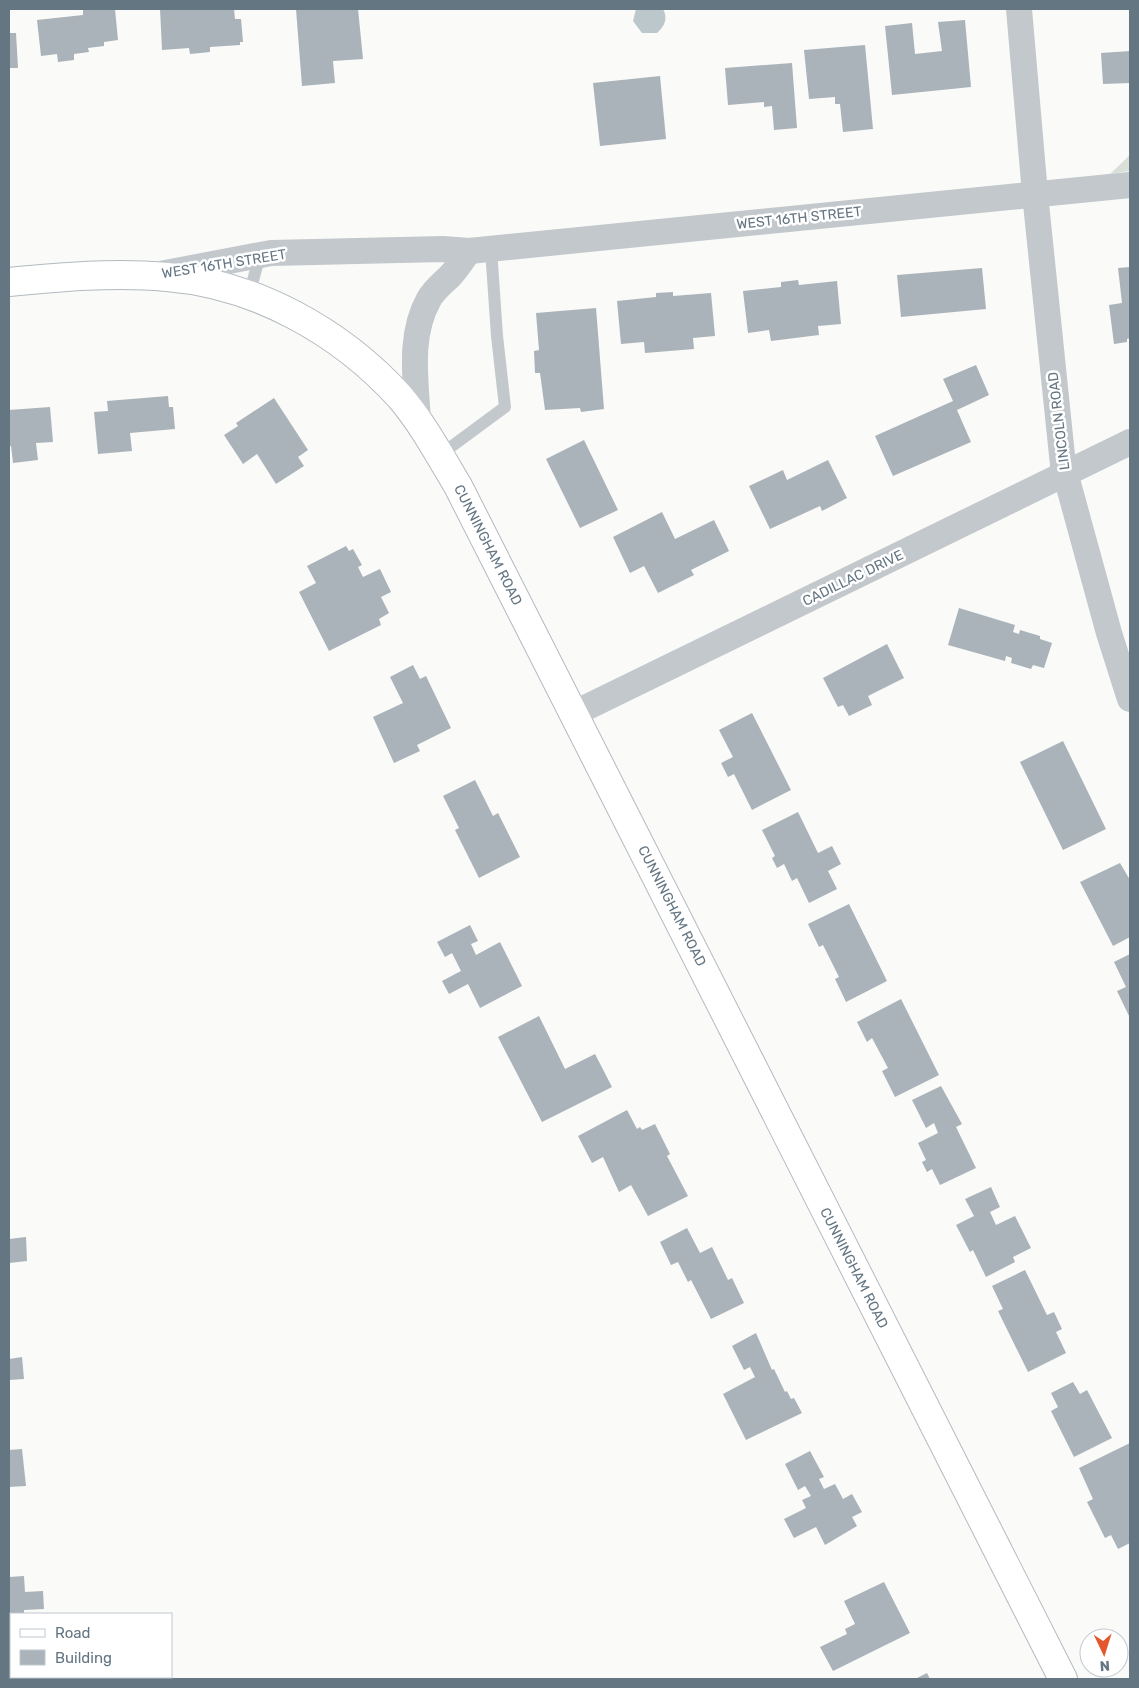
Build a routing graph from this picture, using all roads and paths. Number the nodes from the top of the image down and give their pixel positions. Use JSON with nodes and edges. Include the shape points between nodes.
{"nodes":[{"id":1,"x":1020,"y":9,"type":"edge"},
{"id":2,"x":1130,"y":185,"type":"edge"},
{"id":3,"x":1035,"y":194,"type":"junction"},
{"id":4,"x":480,"y":250,"type":"junction"},
{"id":5,"x":260,"y":255,"type":"junction"},
{"id":6,"x":147,"y":276,"type":"junction"},
{"id":7,"x":9,"y":282,"type":"edge"},
{"id":8,"x":249,"y":295,"type":"junction"},
{"id":9,"x":418,"y":422,"type":"junction"},
{"id":10,"x":1130,"y":442,"type":"edge"},
{"id":11,"x":440,"y":455,"type":"junction"},
{"id":12,"x":1065,"y":475,"type":"junction"},
{"id":13,"x":1130,"y":699,"type":"edge"},
{"id":14,"x":575,"y":713,"type":"junction"},
{"id":15,"x":1063,"y":1679,"type":"edge"}],
"edges":[{"from":1,"to":3,"type":"street","name":"LINCOLN ROAD"},
{"from":2,"to":3,"type":"street","name":"WEST 16TH STREET"},
{"from":3,"to":4,"type":"street","name":"WEST 16TH STREET"},
{"from":3,"to":12,"type":"street","name":"LINCOLN ROAD"},
{"from":4,"to":5,"type":"street","name":"WEST 16TH STREET"},
{"from":4,"to":9,"type":"street","via":[[437,287],[422,317],[415,353]]},
{"from":4,"to":11,"type":"lane","via":[[497,336],[505,407]]},
{"from":5,"to":6,"type":"street","name":"WEST 16TH STREET"},
{"from":5,"to":8,"type":"lane"},
{"from":6,"to":7,"type":"street","name":"WEST 16TH STREET","via":[[111,275]]},
{"from":6,"to":8,"type":"street","name":"CUNNINGHAM ROAD","via":[[192,280]]},
{"from":8,"to":9,"type":"street","name":"CUNNINGHAM ROAD","via":[[312,324],[354,354],[400,398]]},
{"from":9,"to":11,"type":"street","name":"CUNNINGHAM ROAD"},
{"from":10,"to":12,"type":"street","name":"CADILLAC DRIVE"},
{"from":11,"to":14,"type":"street","name":"CUNNINGHAM ROAD"},
{"from":12,"to":13,"type":"street","name":"LINCOLN ROAD"},
{"from":12,"to":14,"type":"street","name":"CADILLAC DRIVE"},
{"from":14,"to":15,"type":"street","name":"CUNNINGHAM ROAD"}]}
